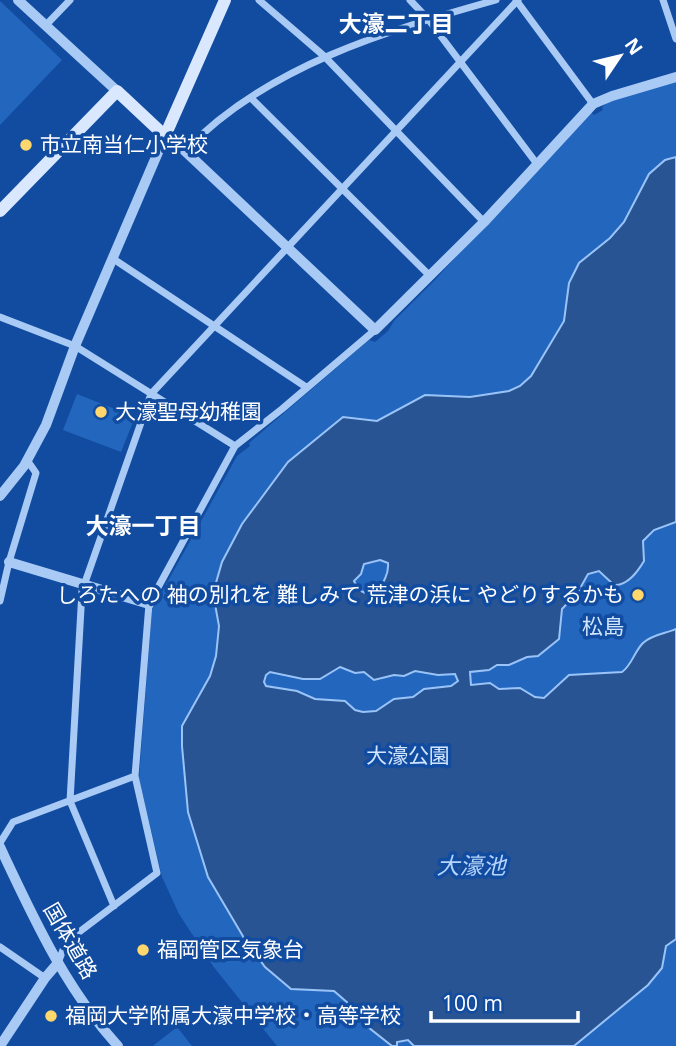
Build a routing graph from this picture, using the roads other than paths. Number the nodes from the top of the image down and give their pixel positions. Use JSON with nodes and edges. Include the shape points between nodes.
{"nodes":[{"id":1,"x":18,"y":0,"type":"edge"},
{"id":2,"x":70,"y":0,"type":"edge"},
{"id":3,"x":225,"y":0,"type":"edge"},
{"id":4,"x":259,"y":0,"type":"edge"},
{"id":5,"x":410,"y":0,"type":"edge"},
{"id":6,"x":496,"y":0,"type":"edge"},
{"id":7,"x":517,"y":0,"type":"edge"},
{"id":8,"x":663,"y":0,"type":"edge"},
{"id":9,"x":428,"y":19,"type":"junction"},
{"id":10,"x":46,"y":25,"type":"junction"},
{"id":11,"x":676,"y":39,"type":"edge"},
{"id":12,"x":324,"y":56,"type":"junction"},
{"id":13,"x":460,"y":61,"type":"junction"},
{"id":14,"x":676,"y":76,"type":"edge"},
{"id":15,"x":117,"y":92,"type":"junction"},
{"id":16,"x":251,"y":98,"type":"junction"},
{"id":17,"x":593,"y":104,"type":"junction"},
{"id":18,"x":396,"y":131,"type":"junction"},
{"id":19,"x":164,"y":136,"type":"junction"},
{"id":20,"x":185,"y":152,"type":"junction"},
{"id":21,"x":537,"y":164,"type":"junction"},
{"id":22,"x":342,"y":188,"type":"junction"},
{"id":23,"x":0,"y":211,"type":"edge"},
{"id":24,"x":484,"y":222,"type":"junction"},
{"id":25,"x":286,"y":248,"type":"junction"},
{"id":26,"x":112,"y":258,"type":"junction"},
{"id":27,"x":430,"y":276,"type":"junction"},
{"id":28,"x":0,"y":317,"type":"edge"},
{"id":29,"x":214,"y":326,"type":"junction"},
{"id":30,"x":375,"y":330,"type":"junction"},
{"id":31,"x":75,"y":346,"type":"junction"},
{"id":32,"x":306,"y":387,"type":"junction"},
{"id":33,"x":151,"y":394,"type":"junction"},
{"id":34,"x":235,"y":446,"type":"junction"},
{"id":35,"x":27,"y":460,"type":"junction"},
{"id":36,"x":0,"y":496,"type":"edge"},
{"id":37,"x":5,"y":561,"type":"edge"},
{"id":38,"x":83,"y":583,"type":"junction"},
{"id":39,"x":0,"y":601,"type":"edge"},
{"id":40,"x":149,"y":604,"type":"junction"},
{"id":41,"x":135,"y":776,"type":"junction"},
{"id":42,"x":71,"y":801,"type":"junction"},
{"id":43,"x":0,"y":845,"type":"edge"},
{"id":44,"x":114,"y":906,"type":"junction"},
{"id":45,"x":0,"y":947,"type":"edge"},
{"id":46,"x":57,"y":964,"type":"junction"},
{"id":47,"x":45,"y":978,"type":"junction"},
{"id":48,"x":0,"y":1046,"type":"edge"},
{"id":49,"x":118,"y":1046,"type":"edge"}],
"edges":[{"from":1,"to":10,"type":"street"},
{"from":2,"to":10,"type":"street"},
{"from":3,"to":19,"type":"main road"},
{"from":4,"to":12,"type":"street"},
{"from":5,"to":9,"type":"street"},
{"from":6,"to":9,"type":"street"},
{"from":7,"to":13,"type":"street"},
{"from":7,"to":17,"type":"street"},
{"from":8,"to":11,"type":"street"},
{"from":9,"to":12,"type":"street"},
{"from":9,"to":13,"type":"street"},
{"from":10,"to":15,"type":"street"},
{"from":12,"to":16,"type":"street"},
{"from":12,"to":18,"type":"street"},
{"from":13,"to":18,"type":"street"},
{"from":13,"to":21,"type":"street"},
{"from":14,"to":17,"type":"street"},
{"from":15,"to":19,"type":"main road"},
{"from":15,"to":23,"type":"main road"},
{"from":16,"to":20,"type":"street"},
{"from":16,"to":22,"type":"street"},
{"from":17,"to":21,"type":"street"},
{"from":18,"to":22,"type":"street"},
{"from":18,"to":24,"type":"street"},
{"from":19,"to":20,"type":"street"},
{"from":19,"to":26,"type":"street"},
{"from":20,"to":25,"type":"street"},
{"from":21,"to":24,"type":"street"},
{"from":22,"to":25,"type":"street"},
{"from":22,"to":27,"type":"street"},
{"from":24,"to":27,"type":"street"},
{"from":25,"to":29,"type":"street"},
{"from":25,"to":30,"type":"street"},
{"from":26,"to":29,"type":"street"},
{"from":26,"to":31,"type":"street"},
{"from":27,"to":30,"type":"street"},
{"from":28,"to":31,"type":"street"},
{"from":29,"to":32,"type":"street"},
{"from":29,"to":33,"type":"street"},
{"from":30,"to":32,"type":"street"},
{"from":31,"to":33,"type":"street"},
{"from":31,"to":35,"type":"street","via":[[46,425]]},
{"from":32,"to":34,"type":"street"},
{"from":33,"to":34,"type":"street"},
{"from":33,"to":38,"type":"street"},
{"from":34,"to":40,"type":"street"},
{"from":35,"to":36,"type":"street"},
{"from":35,"to":37,"type":"street","via":[[36,473]]},
{"from":37,"to":38,"type":"street"},
{"from":37,"to":39,"type":"street"},
{"from":38,"to":40,"type":"street"},
{"from":38,"to":42,"type":"street"},
{"from":40,"to":41,"type":"street"},
{"from":41,"to":42,"type":"street"},
{"from":41,"to":44,"type":"street","via":[[157,873]]},
{"from":42,"to":43,"type":"street","via":[[13,822]]},
{"from":42,"to":44,"type":"street"},
{"from":43,"to":46,"type":"street","name":"国体道路"},
{"from":44,"to":46,"type":"street","via":[[66,942]]},
{"from":45,"to":47,"type":"street"},
{"from":46,"to":47,"type":"street"},
{"from":46,"to":49,"type":"street","name":"国体道路"},
{"from":47,"to":48,"type":"street"}]}
